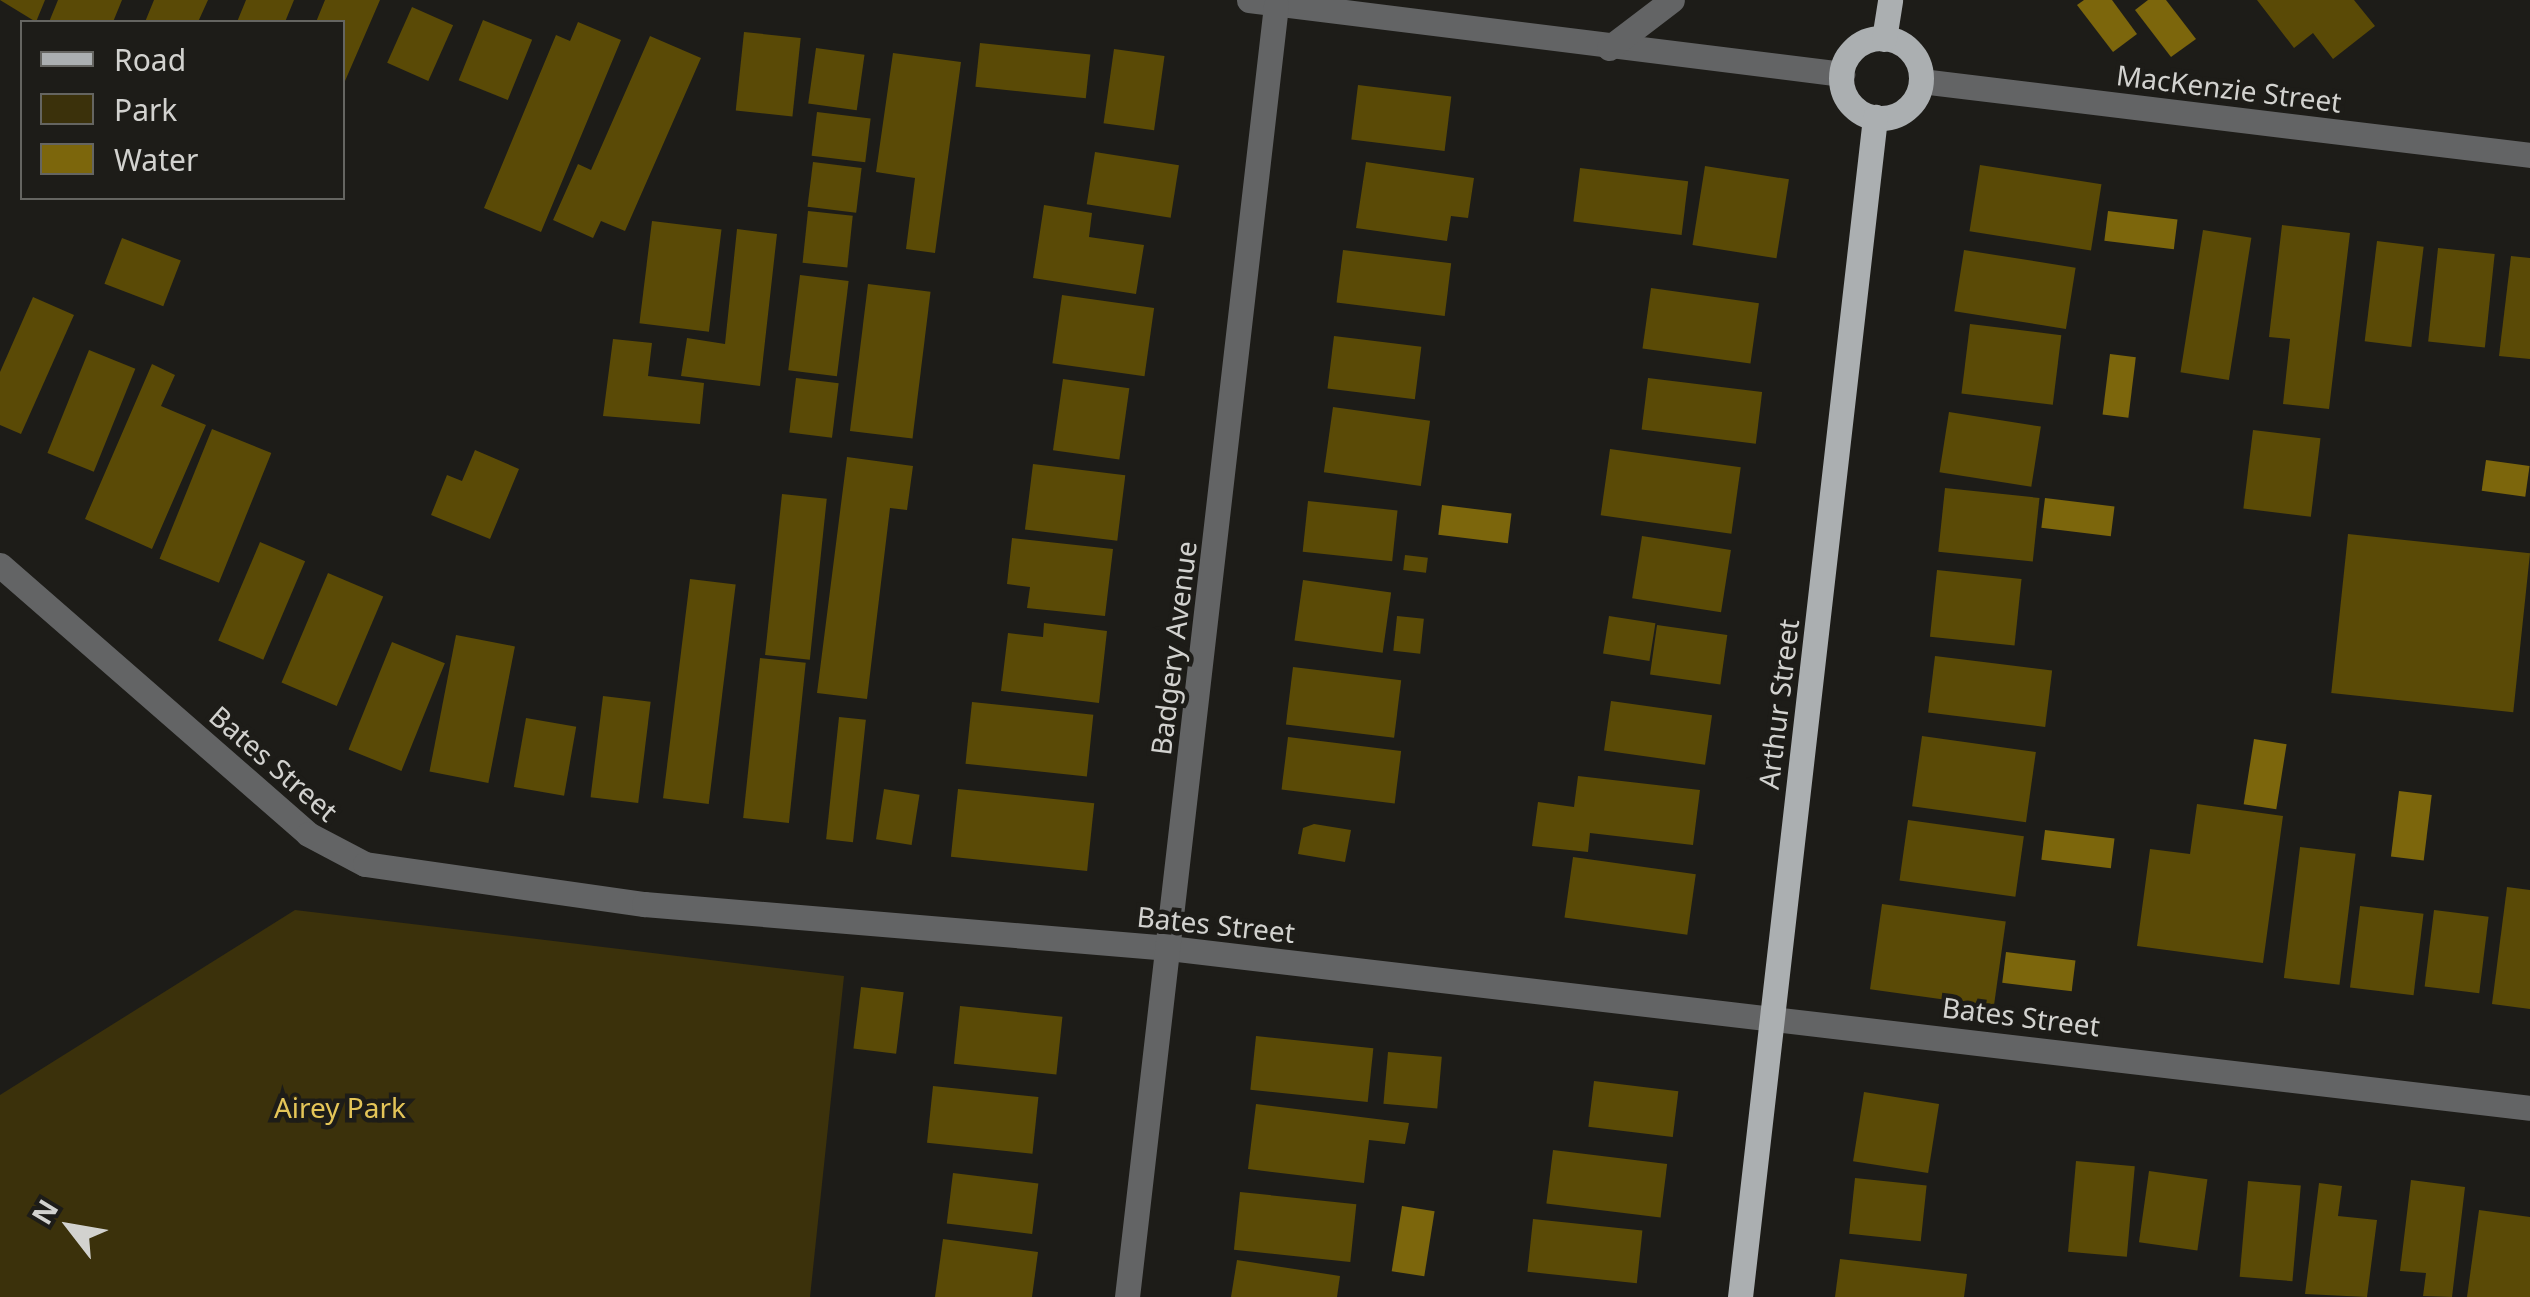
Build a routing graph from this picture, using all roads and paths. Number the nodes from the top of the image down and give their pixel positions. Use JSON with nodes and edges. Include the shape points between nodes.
{"nodes":[{"id":1,"x":1249,"y":0,"type":"edge"},
{"id":2,"x":1672,"y":0,"type":"edge"},
{"id":3,"x":1890,"y":0,"type":"edge"},
{"id":4,"x":1276,"y":6,"type":"junction"},
{"id":5,"x":1884,"y":38,"type":"junction"},
{"id":6,"x":1609,"y":48,"type":"junction"},
{"id":7,"x":1842,"y":74,"type":"junction"},
{"id":8,"x":1921,"y":80,"type":"junction"},
{"id":9,"x":1875,"y":118,"type":"junction"},
{"id":10,"x":2530,"y":155,"type":"edge"},
{"id":11,"x":0,"y":566,"type":"edge"},
{"id":12,"x":1169,"y":948,"type":"junction"},
{"id":13,"x":1771,"y":1016,"type":"junction"},
{"id":14,"x":2530,"y":1108,"type":"edge"},
{"id":15,"x":1127,"y":1297,"type":"edge"},
{"id":16,"x":1740,"y":1297,"type":"edge"}],
"edges":[{"from":1,"to":4,"type":"street"},
{"from":2,"to":6,"type":"street"},
{"from":3,"to":5,"type":"main road"},
{"from":4,"to":6,"type":"street"},
{"from":4,"to":12,"type":"street","name":"Badgery Avenue"},
{"from":5,"to":7,"type":"main road","via":[[1860,44]]},
{"from":5,"to":8,"type":"main road","via":[[1907,48]]},
{"from":6,"to":7,"type":"street"},
{"from":7,"to":9,"type":"main road","via":[[1846,97]]},
{"from":8,"to":9,"type":"main road","via":[[1906,109]]},
{"from":8,"to":10,"type":"street","name":"MacKenzie Street"},
{"from":9,"to":13,"type":"main road","name":"Arthur Street"},
{"from":11,"to":12,"type":"street","name":"Bates Street","via":[[336,856],[644,904]]},
{"from":12,"to":13,"type":"street","name":"Bates Street"},
{"from":12,"to":15,"type":"street","name":"Badgery Avenue"},
{"from":13,"to":14,"type":"street","name":"Bates Street"},
{"from":13,"to":16,"type":"main road","name":"Arthur Street"}]}
